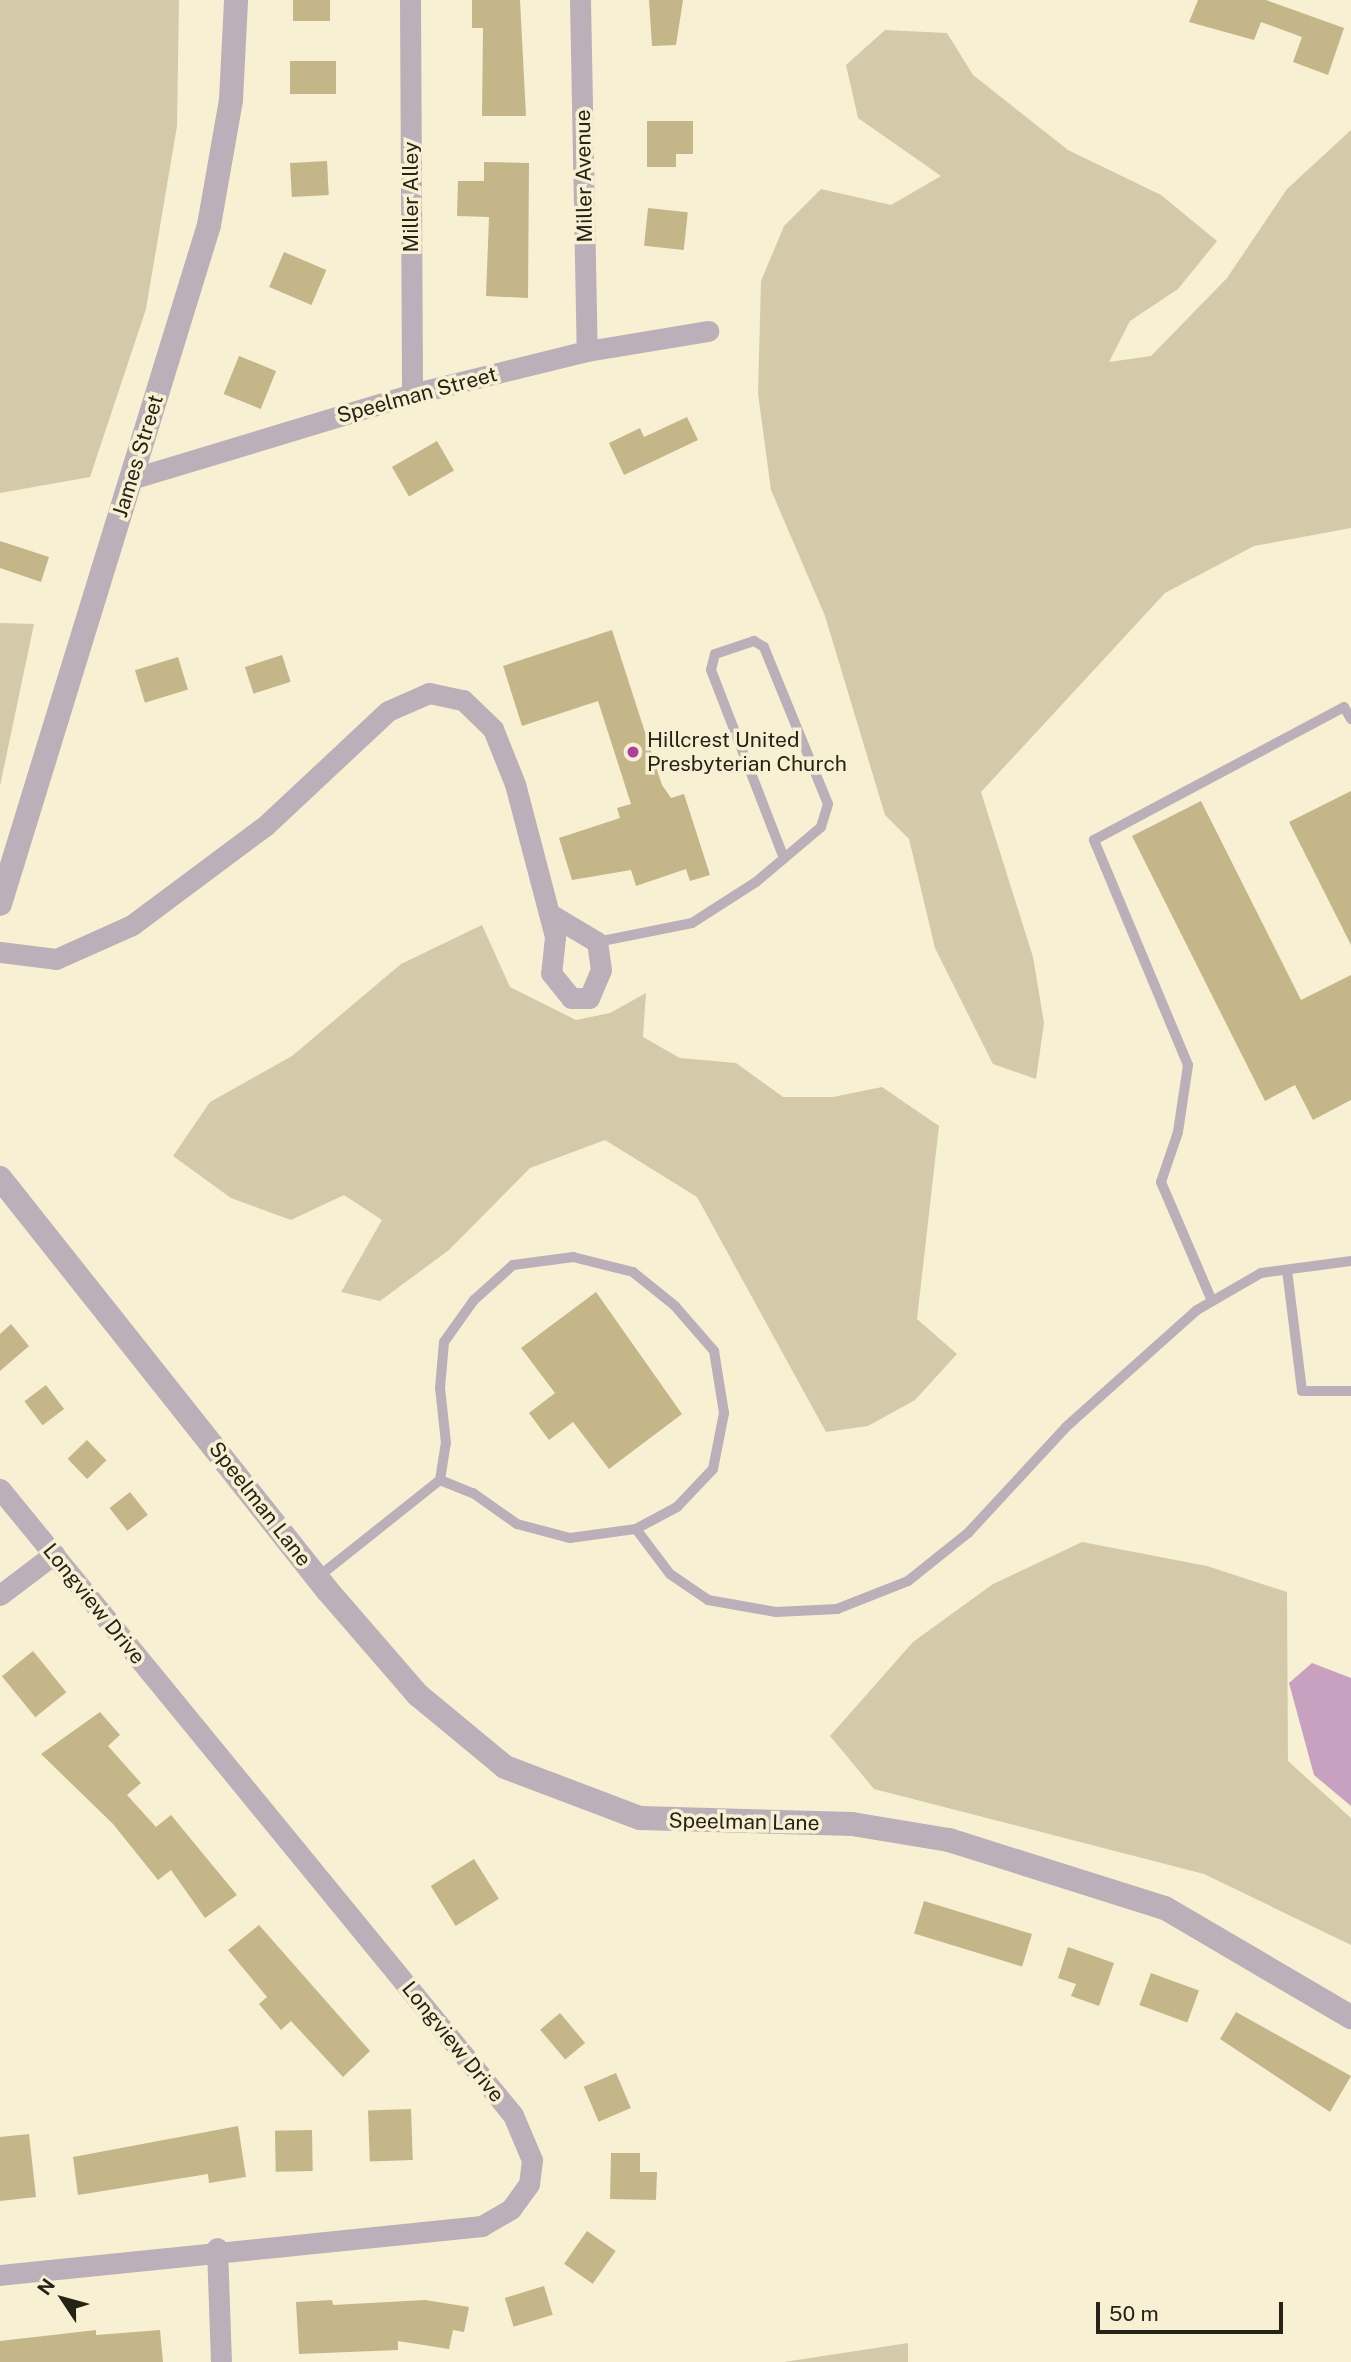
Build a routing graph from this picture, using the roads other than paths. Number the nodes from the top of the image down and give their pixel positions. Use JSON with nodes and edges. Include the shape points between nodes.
{"nodes":[{"id":1,"x":236,"y":0,"type":"edge"},
{"id":2,"x":410,"y":0,"type":"edge"},
{"id":3,"x":580,"y":0,"type":"edge"},
{"id":4,"x":708,"y":331,"type":"dead end"},
{"id":5,"x":587,"y":351,"type":"junction"},
{"id":6,"x":412,"y":394,"type":"junction"},
{"id":7,"x":131,"y":479,"type":"junction"},
{"id":8,"x":1351,"y":719,"type":"edge"},
{"id":9,"x":785,"y":858,"type":"junction"},
{"id":10,"x":0,"y":904,"type":"edge"},
{"id":11,"x":550,"y":914,"type":"junction"},
{"id":12,"x":597,"y":942,"type":"junction"},
{"id":13,"x":0,"y":952,"type":"edge"},
{"id":14,"x":0,"y":1178,"type":"edge"},
{"id":15,"x":1351,"y":1261,"type":"edge"},
{"id":16,"x":1287,"y":1270,"type":"junction"},
{"id":17,"x":1212,"y":1301,"type":"junction"},
{"id":18,"x":1351,"y":1391,"type":"edge"},
{"id":19,"x":440,"y":1480,"type":"junction"},
{"id":20,"x":0,"y":1489,"type":"edge"},
{"id":21,"x":636,"y":1529,"type":"junction"},
{"id":22,"x":54,"y":1555,"type":"junction"},
{"id":23,"x":318,"y":1577,"type":"junction"},
{"id":24,"x":0,"y":1595,"type":"edge"},
{"id":25,"x":1351,"y":2017,"type":"edge"},
{"id":26,"x":217,"y":2248,"type":"junction"},
{"id":27,"x":0,"y":2276,"type":"edge"},
{"id":28,"x":221,"y":2362,"type":"edge"}],
"edges":[{"from":1,"to":7,"type":"street","name":"James Street","via":[[231,100],[209,225]]},
{"from":2,"to":6,"type":"street","name":"Miller Alley"},
{"from":3,"to":5,"type":"street","name":"Miller Avenue"},
{"from":4,"to":5,"type":"street","name":"Speelman Street"},
{"from":5,"to":6,"type":"street","name":"Speelman Street"},
{"from":6,"to":7,"type":"street","name":"Speelman Street"},
{"from":7,"to":10,"type":"street","name":"James Street"},
{"from":8,"to":17,"type":"lane","via":[[1344,707],[1094,840],[1188,1065],[1178,1132],[1161,1182]]},
{"from":9,"to":9,"type":"lane","via":[[711,670],[715,654],[754,641],[764,647],[828,804],[821,827]]},
{"from":9,"to":12,"type":"lane","via":[[692,923]]},
{"from":11,"to":12,"type":"street"},
{"from":11,"to":12,"type":"street","via":[[555,937],[551,974],[571,998],[589,998],[597,987]]},
{"from":11,"to":13,"type":"street","via":[[516,784],[493,729],[463,700],[429,694],[388,711],[256,833],[132,925],[56,959]]},
{"from":14,"to":23,"type":"street","name":"Speelman Lane"},
{"from":15,"to":16,"type":"lane"},
{"from":16,"to":17,"type":"lane","via":[[1262,1273]]},
{"from":16,"to":18,"type":"lane","via":[[1302,1391]]},
{"from":17,"to":21,"type":"lane","via":[[1160,1338],[968,1533],[908,1581],[837,1609],[776,1612],[708,1600],[670,1574]]},
{"from":19,"to":21,"type":"lane","via":[[473,1493],[517,1524],[570,1538]]},
{"from":19,"to":21,"type":"lane","via":[[446,1443],[440,1388],[444,1342],[474,1300],[513,1265],[573,1257],[633,1272],[676,1306],[714,1351],[724,1413],[713,1469],[677,1507]]},
{"from":19,"to":23,"type":"lane"},
{"from":20,"to":22,"type":"street","name":"Longview Drive"},
{"from":22,"to":24,"type":"street"},
{"from":22,"to":26,"type":"street","name":"Longview Drive","via":[[513,2115],[531,2160],[529,2184],[511,2209],[482,2226]]},
{"from":23,"to":25,"type":"street","name":"Speelman Lane","via":[[418,1695],[505,1767],[564,1793],[639,1818],[852,1824],[949,1840],[1165,1908]]},
{"from":26,"to":27,"type":"street","name":"Longview Drive"},
{"from":26,"to":28,"type":"street"}]}
